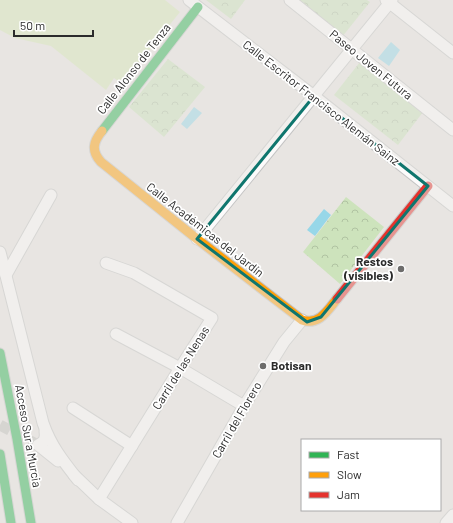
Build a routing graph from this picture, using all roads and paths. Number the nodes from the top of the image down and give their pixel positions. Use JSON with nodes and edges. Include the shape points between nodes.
{"nodes":[{"id":1,"x":189,"y":0,"type":"edge"},
{"id":2,"x":290,"y":0,"type":"edge"},
{"id":3,"x":389,"y":1,"type":"edge"},
{"id":4,"x":198,"y":7,"type":"junction"},
{"id":5,"x":352,"y":49,"type":"junction"},
{"id":6,"x":453,"y":53,"type":"edge"},
{"id":7,"x":314,"y":96,"type":"junction"},
{"id":8,"x":453,"y":130,"type":"edge"},
{"id":9,"x":93,"y":148,"type":"joint"},
{"id":10,"x":428,"y":186,"type":"junction"},
{"id":11,"x":51,"y":195,"type":"dead end"},
{"id":12,"x":453,"y":206,"type":"edge"},
{"id":13,"x":197,"y":239,"type":"junction"},
{"id":14,"x":0,"y":252,"type":"edge"},
{"id":15,"x":106,"y":263,"type":"dead end"},
{"id":16,"x":6,"y":275,"type":"junction"},
{"id":17,"x":306,"y":322,"type":"junction"},
{"id":18,"x":116,"y":334,"type":"dead end"},
{"id":19,"x":0,"y":353,"type":"edge"},
{"id":20,"x":180,"y":368,"type":"junction"},
{"id":21,"x":10,"y":399,"type":"junction"},
{"id":22,"x":244,"y":406,"type":"junction"},
{"id":23,"x":73,"y":408,"type":"dead end"},
{"id":24,"x":45,"y":429,"type":"junction"},
{"id":25,"x":132,"y":446,"type":"junction"},
{"id":26,"x":0,"y":454,"type":"edge"},
{"id":27,"x":78,"y":480,"type":"junction"},
{"id":28,"x":99,"y":499,"type":"junction"},
{"id":29,"x":453,"y":515,"type":"edge"},
{"id":30,"x":11,"y":523,"type":"edge"},
{"id":31,"x":31,"y":523,"type":"edge"},
{"id":32,"x":39,"y":523,"type":"edge"},
{"id":33,"x":132,"y":523,"type":"edge"},
{"id":34,"x":177,"y":523,"type":"edge"},
{"id":35,"x":446,"y":523,"type":"edge"}],
"edges":[{"from":1,"to":4,"type":"street","name":"Calle Escritor Francisco Alemán Sainz"},
{"from":2,"to":5,"type":"street","name":"Paseo Joven Futura"},
{"from":3,"to":5,"type":"street"},
{"from":3,"to":6,"type":"street"},
{"from":4,"to":7,"type":"street","name":"Calle Escritor Francisco Alemán Sainz"},
{"from":4,"to":9,"type":"main road","name":"Calle Alonso de Tenza","via":[[97,137]]},
{"from":5,"to":7,"type":"street"},
{"from":5,"to":8,"type":"street","name":"Paseo Joven Futura"},
{"from":7,"to":10,"type":"street","name":"Calle Escritor Francisco Alemán Sainz"},
{"from":7,"to":13,"type":"street"},
{"from":9,"to":13,"type":"main road","name":"Calle Académicas del Jardín","via":[[101,162]]},
{"from":10,"to":12,"type":"street","name":"Calle Escritor Francisco Alemán Sainz"},
{"from":10,"to":17,"type":"main road","via":[[327,311],[316,321]]},
{"from":11,"to":16,"type":"street"},
{"from":13,"to":17,"type":"main road","name":"Calle Académicas del Jardín"},
{"from":14,"to":16,"type":"street"},
{"from":15,"to":20,"type":"street","name":"Carril de las Nenas","via":[[134,273],[212,318]]},
{"from":16,"to":24,"type":"street"},
{"from":17,"to":22,"type":"street","name":"Carril del Florero","via":[[284,342]]},
{"from":18,"to":20,"type":"street"},
{"from":19,"to":21,"type":"main road","name":"Acceso Sur a Murcia"},
{"from":20,"to":22,"type":"street"},
{"from":20,"to":25,"type":"street","name":"Carril de las Nenas"},
{"from":21,"to":31,"type":"main road","name":"Acceso Sur a Murcia"},
{"from":21,"to":32,"type":"main road","via":[[34,489]]},
{"from":22,"to":34,"type":"street","name":"Carril del Florero"},
{"from":23,"to":25,"type":"street"},
{"from":24,"to":27,"type":"street","via":[[55,450]]},
{"from":24,"to":27,"type":"street","via":[[46,439],[38,446],[58,460]]},
{"from":25,"to":28,"type":"street","name":"Carril de las Nenas"},
{"from":26,"to":30,"type":"main road"},
{"from":27,"to":28,"type":"street"},
{"from":28,"to":33,"type":"street"},
{"from":29,"to":35,"type":"street"}]}
